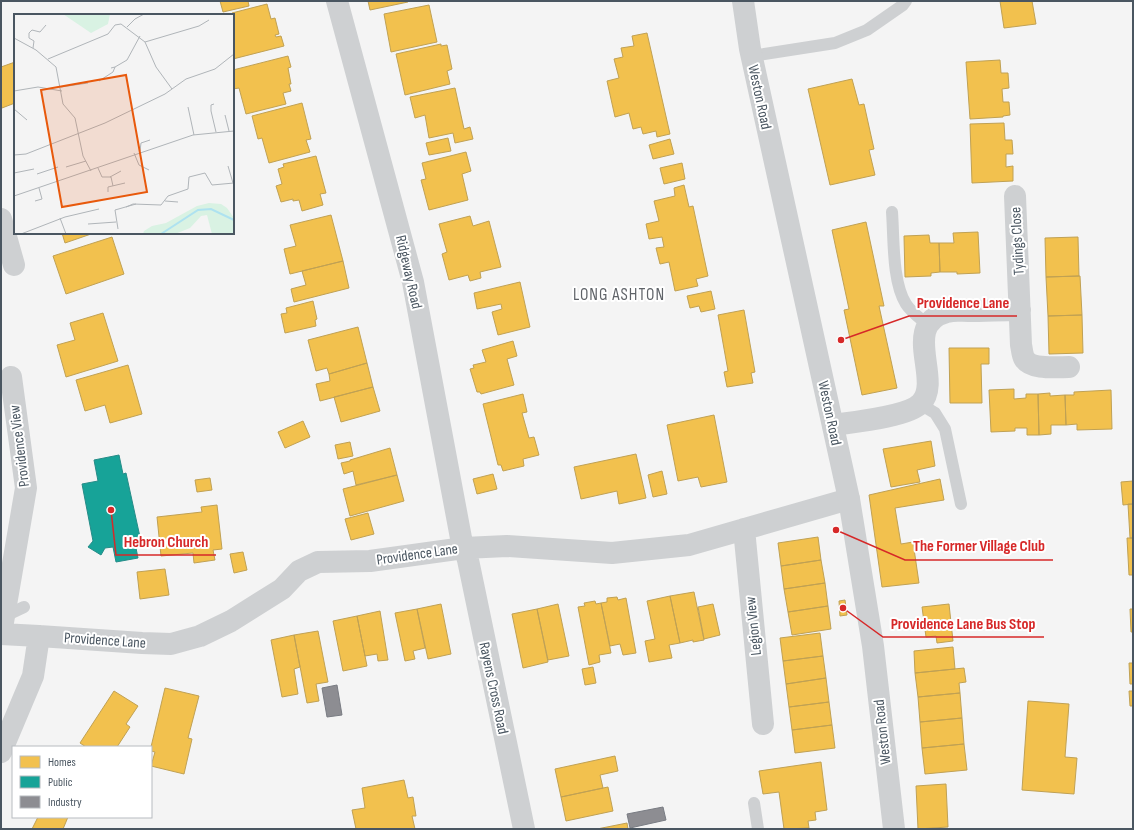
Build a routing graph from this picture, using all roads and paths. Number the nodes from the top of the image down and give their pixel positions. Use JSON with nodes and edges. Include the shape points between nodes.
{"nodes":[{"id":1,"x":337,"y":1,"type":"edge"},
{"id":2,"x":743,"y":1,"type":"edge"},
{"id":3,"x":906,"y":1,"type":"edge"},
{"id":4,"x":752,"y":56,"type":"junction"},
{"id":5,"x":1015,"y":196,"type":"dead end"},
{"id":6,"x":892,"y":212,"type":"dead end"},
{"id":7,"x":6,"y":220,"type":"edge"},
{"id":8,"x":14,"y":265,"type":"dead end"},
{"id":9,"x":1020,"y":310,"type":"junction"},
{"id":10,"x":928,"y":326,"type":"junction"},
{"id":11,"x":1068,"y":367,"type":"dead end"},
{"id":12,"x":10,"y":377,"type":"dead end"},
{"id":13,"x":920,"y":404,"type":"junction"},
{"id":14,"x":833,"y":425,"type":"junction"},
{"id":15,"x":849,"y":499,"type":"junction"},
{"id":16,"x":962,"y":504,"type":"dead end"},
{"id":17,"x":744,"y":529,"type":"junction"},
{"id":18,"x":464,"y":548,"type":"junction"},
{"id":19,"x":24,"y":607,"type":"dead end"},
{"id":20,"x":2,"y":628,"type":"edge"},
{"id":21,"x":39,"y":636,"type":"junction"},
{"id":22,"x":763,"y":724,"type":"dead end"},
{"id":23,"x":1,"y":752,"type":"edge"},
{"id":24,"x":754,"y":803,"type":"dead end"},
{"id":25,"x":524,"y":829,"type":"edge"},
{"id":26,"x":758,"y":829,"type":"edge"},
{"id":27,"x":894,"y":829,"type":"edge"}],
"edges":[{"from":1,"to":18,"type":"street","name":"Ridgeway Road","via":[[413,282]]},
{"from":2,"to":4,"type":"street","name":"Weston Road"},
{"from":3,"to":4,"type":"lane","via":[[867,30],[836,42]]},
{"from":4,"to":14,"type":"street","name":"Weston Road"},
{"from":5,"to":9,"type":"street","name":"Tydings Close"},
{"from":6,"to":10,"type":"lane","via":[[897,278],[901,294],[907,306]]},
{"from":7,"to":8,"type":"street"},
{"from":9,"to":10,"type":"street","via":[[947,312],[933,318]]},
{"from":9,"to":11,"type":"street","name":"Tydings Close","via":[[1024,358],[1030,364],[1040,367]]},
{"from":10,"to":13,"type":"street","via":[[924,334],[927,395]]},
{"from":12,"to":20,"type":"street","name":"Providence View","via":[[26,488]]},
{"from":13,"to":14,"type":"street","via":[[899,414]]},
{"from":13,"to":16,"type":"lane","via":[[935,413],[945,429]]},
{"from":14,"to":15,"type":"street","name":"Weston Road"},
{"from":15,"to":17,"type":"street","name":"Providence Lane"},
{"from":15,"to":27,"type":"street","name":"Weston Road","via":[[873,646]]},
{"from":17,"to":18,"type":"street","name":"Providence Lane","via":[[689,545],[612,553],[507,546]]},
{"from":17,"to":22,"type":"street","name":"Legion View"},
{"from":18,"to":21,"type":"street","name":"Providence Lane","via":[[370,561],[318,562],[299,571],[282,589],[230,622],[200,636],[171,644]]},
{"from":18,"to":25,"type":"street","name":"Rayens Cross Road"},
{"from":19,"to":20,"type":"lane"},
{"from":20,"to":21,"type":"street","name":"Providence Lane"},
{"from":21,"to":23,"type":"street","via":[[33,676]]},
{"from":24,"to":26,"type":"lane"}]}
